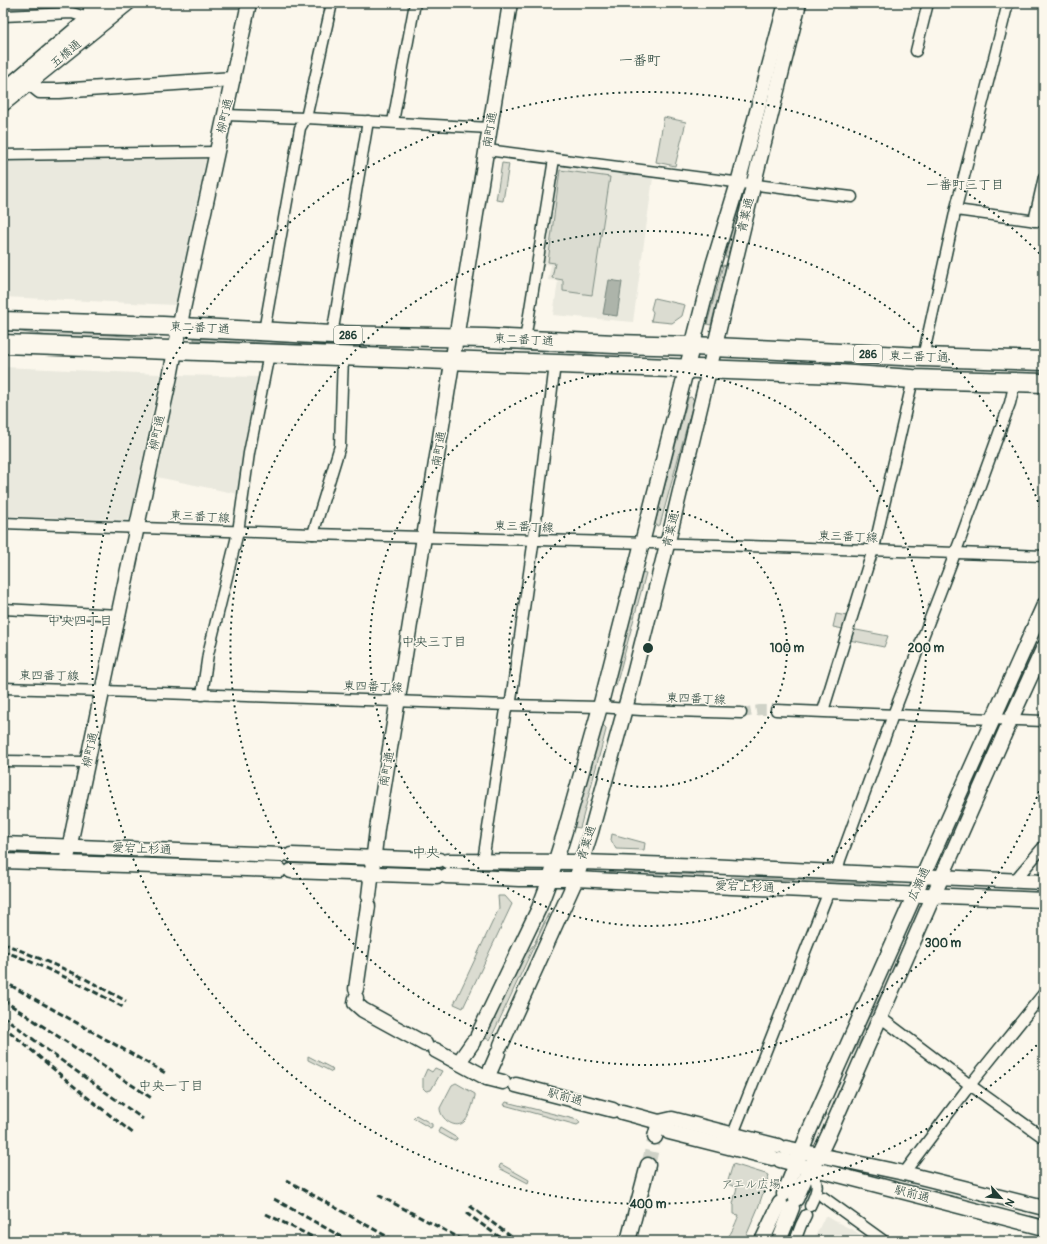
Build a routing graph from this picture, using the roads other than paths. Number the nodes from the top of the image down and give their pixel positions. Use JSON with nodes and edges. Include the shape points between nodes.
{"nodes":[{"id":1,"x":89,"y":3,"type":"edge"},
{"id":2,"x":107,"y":3,"type":"edge"},
{"id":3,"x":128,"y":3,"type":"edge"},
{"id":4,"x":249,"y":3,"type":"edge"},
{"id":5,"x":332,"y":3,"type":"edge"},
{"id":6,"x":415,"y":3,"type":"edge"},
{"id":7,"x":510,"y":3,"type":"edge"},
{"id":8,"x":786,"y":3,"type":"edge"},
{"id":9,"x":799,"y":3,"type":"edge"},
{"id":10,"x":928,"y":3,"type":"edge"},
{"id":11,"x":1008,"y":3,"type":"edge"},
{"id":12,"x":3,"y":16,"type":"edge"},
{"id":13,"x":89,"y":18,"type":"junction"},
{"id":14,"x":916,"y":51,"type":"dead end"},
{"id":15,"x":233,"y":79,"type":"junction"},
{"id":16,"x":30,"y":83,"type":"junction"},
{"id":17,"x":3,"y":91,"type":"edge"},
{"id":18,"x":3,"y":104,"type":"edge"},
{"id":19,"x":225,"y":115,"type":"junction"},
{"id":20,"x":306,"y":118,"type":"junction"},
{"id":21,"x":368,"y":121,"type":"junction"},
{"id":22,"x":393,"y":122,"type":"junction"},
{"id":23,"x":490,"y":128,"type":"junction"},
{"id":24,"x":487,"y":150,"type":"junction"},
{"id":25,"x":217,"y":152,"type":"junction"},
{"id":26,"x":3,"y":155,"type":"edge"},
{"id":27,"x":554,"y":159,"type":"junction"},
{"id":28,"x":1044,"y":176,"type":"edge"},
{"id":29,"x":738,"y":183,"type":"junction"},
{"id":30,"x":753,"y":185,"type":"junction"},
{"id":31,"x":852,"y":197,"type":"dead end"},
{"id":32,"x":956,"y":210,"type":"junction"},
{"id":33,"x":1039,"y":221,"type":"edge"},
{"id":34,"x":3,"y":321,"type":"edge"},
{"id":35,"x":179,"y":328,"type":"junction"},
{"id":36,"x":264,"y":331,"type":"junction"},
{"id":37,"x":332,"y":334,"type":"junction"},
{"id":38,"x":457,"y":337,"type":"junction"},
{"id":39,"x":524,"y":340,"type":"junction"},
{"id":40,"x":3,"y":344,"type":"edge"},
{"id":41,"x":692,"y":346,"type":"junction"},
{"id":42,"x":715,"y":347,"type":"junction"},
{"id":43,"x":175,"y":350,"type":"junction"},
{"id":44,"x":268,"y":354,"type":"junction"},
{"id":45,"x":343,"y":356,"type":"junction"},
{"id":46,"x":923,"y":357,"type":"junction"},
{"id":47,"x":453,"y":360,"type":"junction"},
{"id":48,"x":1044,"y":361,"type":"edge"},
{"id":49,"x":555,"y":364,"type":"junction"},
{"id":50,"x":687,"y":368,"type":"junction"},
{"id":51,"x":710,"y":369,"type":"junction"},
{"id":52,"x":913,"y":379,"type":"junction"},
{"id":53,"x":1016,"y":382,"type":"junction"},
{"id":54,"x":1044,"y":383,"type":"edge"},
{"id":55,"x":3,"y":523,"type":"edge"},
{"id":56,"x":137,"y":527,"type":"junction"},
{"id":57,"x":238,"y":532,"type":"junction"},
{"id":58,"x":313,"y":534,"type":"junction"},
{"id":59,"x":424,"y":537,"type":"junction"},
{"id":60,"x":534,"y":540,"type":"junction"},
{"id":61,"x":641,"y":543,"type":"junction"},
{"id":62,"x":667,"y":544,"type":"junction"},
{"id":63,"x":873,"y":551,"type":"junction"},
{"id":64,"x":955,"y":553,"type":"junction"},
{"id":65,"x":1044,"y":556,"type":"edge"},
{"id":66,"x":1044,"y":605,"type":"edge"},
{"id":67,"x":3,"y":609,"type":"edge"},
{"id":68,"x":119,"y":615,"type":"junction"},
{"id":69,"x":1044,"y":648,"type":"edge"},
{"id":70,"x":3,"y":688,"type":"edge"},
{"id":71,"x":103,"y":690,"type":"junction"},
{"id":72,"x":202,"y":695,"type":"junction"},
{"id":73,"x":398,"y":701,"type":"junction"},
{"id":74,"x":508,"y":705,"type":"junction"},
{"id":75,"x":600,"y":707,"type":"junction"},
{"id":76,"x":624,"y":708,"type":"junction"},
{"id":77,"x":776,"y":710,"type":"tunnel mouth"},
{"id":78,"x":823,"y":711,"type":"junction"},
{"id":79,"x":741,"y":713,"type":"tunnel mouth"},
{"id":80,"x":893,"y":715,"type":"junction"},
{"id":81,"x":994,"y":718,"type":"junction"},
{"id":82,"x":1011,"y":719,"type":"junction"},
{"id":83,"x":1044,"y":721,"type":"edge"},
{"id":84,"x":3,"y":761,"type":"edge"},
{"id":85,"x":87,"y":762,"type":"junction"},
{"id":86,"x":3,"y":844,"type":"edge"},
{"id":87,"x":70,"y":846,"type":"junction"},
{"id":88,"x":1044,"y":846,"type":"edge"},
{"id":89,"x":374,"y":859,"type":"junction"},
{"id":90,"x":3,"y":861,"type":"edge"},
{"id":91,"x":483,"y":861,"type":"junction"},
{"id":92,"x":555,"y":862,"type":"junction"},
{"id":93,"x":582,"y":862,"type":"junction"},
{"id":94,"x":66,"y":863,"type":"junction"},
{"id":95,"x":372,"y":873,"type":"junction"},
{"id":96,"x":837,"y":873,"type":"junction"},
{"id":97,"x":923,"y":876,"type":"junction"},
{"id":98,"x":942,"y":877,"type":"junction"},
{"id":99,"x":550,"y":878,"type":"junction"},
{"id":100,"x":576,"y":879,"type":"junction"},
{"id":101,"x":1015,"y":880,"type":"junction"},
{"id":102,"x":1044,"y":882,"type":"edge"},
{"id":103,"x":829,"y":890,"type":"junction"},
{"id":104,"x":914,"y":894,"type":"junction"},
{"id":105,"x":934,"y":895,"type":"junction"},
{"id":106,"x":1044,"y":900,"type":"edge"},
{"id":107,"x":1044,"y":993,"type":"edge"},
{"id":108,"x":356,"y":994,"type":"joint"},
{"id":109,"x":880,"y":1018,"type":"junction"},
{"id":110,"x":459,"y":1062,"type":"junction"},
{"id":111,"x":487,"y":1078,"type":"junction"},
{"id":112,"x":970,"y":1085,"type":"junction"},
{"id":113,"x":659,"y":1122,"type":"junction"},
{"id":114,"x":733,"y":1134,"type":"junction"},
{"id":115,"x":655,"y":1137,"type":"tunnel mouth"},
{"id":116,"x":1044,"y":1138,"type":"edge"},
{"id":117,"x":820,"y":1156,"type":"junction"},
{"id":118,"x":803,"y":1161,"type":"junction"},
{"id":119,"x":648,"y":1165,"type":"tunnel mouth"},
{"id":120,"x":904,"y":1173,"type":"junction"},
{"id":121,"x":819,"y":1195,"type":"junction"},
{"id":122,"x":788,"y":1201,"type":"junction"},
{"id":123,"x":1044,"y":1208,"type":"edge"},
{"id":124,"x":1044,"y":1228,"type":"edge"},
{"id":125,"x":628,"y":1241,"type":"edge"},
{"id":126,"x":762,"y":1241,"type":"edge"},
{"id":127,"x":778,"y":1241,"type":"edge"},
{"id":128,"x":795,"y":1241,"type":"edge"},
{"id":129,"x":884,"y":1241,"type":"edge"}],
"edges":[{"from":1,"to":13,"type":"street"},
{"from":2,"to":13,"type":"street","name":"五橋通"},
{"from":3,"to":16,"type":"street","name":"五橋通"},
{"from":4,"to":15,"type":"street","name":"柳町通"},
{"from":5,"to":20,"type":"street"},
{"from":6,"to":22,"type":"street"},
{"from":7,"to":23,"type":"street","name":"南町通"},
{"from":8,"to":29,"type":"street","name":"青葉通"},
{"from":9,"to":30,"type":"street","name":"青葉通"},
{"from":10,"to":14,"type":"street"},
{"from":11,"to":32,"type":"street"},
{"from":12,"to":13,"type":"street","via":[[72,13]]},
{"from":13,"to":17,"type":"street","name":"五橋通"},
{"from":15,"to":16,"type":"street","via":[[59,91],[40,91]]},
{"from":15,"to":19,"type":"street","name":"柳町通"},
{"from":16,"to":18,"type":"street","name":"五橋通"},
{"from":19,"to":20,"type":"street"},
{"from":19,"to":25,"type":"street","name":"柳町通"},
{"from":20,"to":21,"type":"street"},
{"from":20,"to":36,"type":"street","via":[[300,128]]},
{"from":21,"to":22,"type":"street"},
{"from":21,"to":37,"type":"street"},
{"from":22,"to":23,"type":"street"},
{"from":23,"to":24,"type":"street","name":"南町通"},
{"from":24,"to":27,"type":"street"},
{"from":24,"to":38,"type":"street","name":"南町通"},
{"from":25,"to":26,"type":"street"},
{"from":25,"to":35,"type":"street","name":"柳町通"},
{"from":27,"to":29,"type":"street"},
{"from":27,"to":39,"type":"street"},
{"from":28,"to":33,"type":"street"},
{"from":29,"to":30,"type":"street"},
{"from":29,"to":41,"type":"street","name":"青葉通"},
{"from":30,"to":31,"type":"street"},
{"from":30,"to":42,"type":"street","name":"青葉通"},
{"from":32,"to":33,"type":"street"},
{"from":32,"to":46,"type":"street"},
{"from":34,"to":35,"type":"highway","name":"東二番丁通","number":"286"},
{"from":35,"to":36,"type":"highway","name":"東二番丁通","number":"286"},
{"from":35,"to":43,"type":"street","name":"柳町通"},
{"from":36,"to":37,"type":"highway","name":"東二番丁通","number":"286"},
{"from":37,"to":38,"type":"highway","name":"東二番丁通","number":"286"},
{"from":38,"to":39,"type":"highway","name":"東二番丁通","number":"286"},
{"from":38,"to":47,"type":"street","name":"南町通"},
{"from":39,"to":41,"type":"highway","name":"東二番丁通","number":"286"},
{"from":40,"to":43,"type":"highway","name":"東二番丁通","number":"286"},
{"from":41,"to":42,"type":"highway","name":"東二番丁通","number":"286"},
{"from":41,"to":50,"type":"street","name":"青葉通"},
{"from":42,"to":46,"type":"highway","name":"東二番丁通","number":"286"},
{"from":42,"to":51,"type":"street","name":"青葉通"},
{"from":43,"to":44,"type":"highway","name":"東二番丁通","number":"286"},
{"from":43,"to":56,"type":"street","name":"柳町通"},
{"from":44,"to":45,"type":"highway","name":"東二番丁通","number":"286"},
{"from":44,"to":57,"type":"street","via":[[249,454]]},
{"from":45,"to":47,"type":"highway","name":"東二番丁通","number":"286"},
{"from":45,"to":58,"type":"street","via":[[340,446]]},
{"from":46,"to":48,"type":"highway","name":"東二番丁通","number":"286"},
{"from":47,"to":49,"type":"highway","name":"東二番丁通","number":"286"},
{"from":47,"to":59,"type":"street","name":"南町通"},
{"from":49,"to":50,"type":"highway","name":"東二番丁通","number":"286"},
{"from":49,"to":60,"type":"street"},
{"from":50,"to":51,"type":"highway","name":"東二番丁通","number":"286"},
{"from":50,"to":61,"type":"street","name":"青葉通"},
{"from":51,"to":52,"type":"highway","name":"東二番丁通","number":"286"},
{"from":51,"to":62,"type":"street","name":"青葉通"},
{"from":52,"to":53,"type":"highway","name":"東二番丁通","number":"286"},
{"from":52,"to":63,"type":"street"},
{"from":53,"to":54,"type":"highway","name":"東二番丁通","number":"286"},
{"from":53,"to":64,"type":"street"},
{"from":55,"to":56,"type":"street","name":"東三番丁線"},
{"from":56,"to":57,"type":"street","name":"東三番丁線"},
{"from":56,"to":68,"type":"street","name":"柳町通"},
{"from":57,"to":58,"type":"street","name":"東三番丁線"},
{"from":57,"to":72,"type":"street","via":[[208,654]]},
{"from":58,"to":59,"type":"street","name":"東三番丁線"},
{"from":59,"to":60,"type":"street","name":"東三番丁線"},
{"from":59,"to":73,"type":"street","name":"南町通"},
{"from":60,"to":61,"type":"street","name":"東三番丁線"},
{"from":60,"to":74,"type":"street","via":[[511,700]]},
{"from":61,"to":62,"type":"street","name":"東三番丁線"},
{"from":61,"to":75,"type":"street","name":"青葉通"},
{"from":62,"to":63,"type":"street","name":"東三番丁線"},
{"from":62,"to":76,"type":"street","name":"青葉通"},
{"from":63,"to":64,"type":"street","name":"東三番丁線"},
{"from":63,"to":78,"type":"street"},
{"from":64,"to":65,"type":"street","name":"東三番丁線"},
{"from":64,"to":80,"type":"street"},
{"from":66,"to":81,"type":"street","name":"広瀬通"},
{"from":67,"to":68,"type":"street"},
{"from":68,"to":71,"type":"street","name":"柳町通"},
{"from":69,"to":82,"type":"street","name":"広瀬通"},
{"from":70,"to":71,"type":"street","name":"東四番丁線"},
{"from":71,"to":72,"type":"street","name":"東四番丁線"},
{"from":71,"to":85,"type":"street","name":"柳町通"},
{"from":72,"to":73,"type":"street","name":"東四番丁線"},
{"from":73,"to":74,"type":"street","name":"東四番丁線"},
{"from":73,"to":89,"type":"street","name":"南町通"},
{"from":74,"to":75,"type":"street","name":"東四番丁線"},
{"from":74,"to":91,"type":"street"},
{"from":75,"to":76,"type":"street","name":"東四番丁線"},
{"from":75,"to":92,"type":"street","name":"青葉通"},
{"from":76,"to":79,"type":"street","name":"東四番丁線"},
{"from":76,"to":93,"type":"street","name":"青葉通"},
{"from":77,"to":78,"type":"street"},
{"from":78,"to":80,"type":"street"},
{"from":80,"to":81,"type":"street"},
{"from":80,"to":96,"type":"street"},
{"from":81,"to":82,"type":"street"},
{"from":81,"to":97,"type":"street","name":"広瀬通"},
{"from":82,"to":83,"type":"street"},
{"from":82,"to":98,"type":"street","name":"広瀬通"},
{"from":84,"to":85,"type":"street"},
{"from":85,"to":87,"type":"street","name":"柳町通"},
{"from":86,"to":87,"type":"street","name":"愛宕上杉通"},
{"from":87,"to":89,"type":"street","name":"愛宕上杉通"},
{"from":87,"to":94,"type":"street","name":"柳町通"},
{"from":88,"to":101,"type":"street"},
{"from":89,"to":91,"type":"street","name":"愛宕上杉通"},
{"from":89,"to":95,"type":"street","name":"南町通"},
{"from":90,"to":94,"type":"street","name":"愛宕上杉通"},
{"from":91,"to":92,"type":"street","name":"愛宕上杉通"},
{"from":92,"to":93,"type":"street","name":"愛宕上杉通"},
{"from":92,"to":99,"type":"street","name":"青葉通"},
{"from":93,"to":96,"type":"street","name":"愛宕上杉通"},
{"from":93,"to":100,"type":"street","name":"青葉通"},
{"from":94,"to":95,"type":"street","name":"愛宕上杉通"},
{"from":95,"to":99,"type":"street","name":"愛宕上杉通"},
{"from":95,"to":108,"type":"street","name":"南町通"},
{"from":96,"to":97,"type":"street","name":"愛宕上杉通"},
{"from":97,"to":98,"type":"street","name":"愛宕上杉通"},
{"from":97,"to":104,"type":"street","name":"広瀬通"},
{"from":98,"to":101,"type":"street","name":"愛宕上杉通"},
{"from":98,"to":105,"type":"street","name":"広瀬通"},
{"from":99,"to":100,"type":"street","name":"愛宕上杉通"},
{"from":99,"to":110,"type":"street","name":"青葉通","via":[[539,908],[475,1038]]},
{"from":100,"to":103,"type":"street","name":"愛宕上杉通"},
{"from":100,"to":111,"type":"street","name":"青葉通"},
{"from":101,"to":102,"type":"street","name":"愛宕上杉通"},
{"from":103,"to":104,"type":"street","name":"愛宕上杉通"},
{"from":103,"to":114,"type":"street"},
{"from":104,"to":105,"type":"street","name":"愛宕上杉通"},
{"from":104,"to":118,"type":"street","name":"広瀬通","via":[[810,1129]]},
{"from":105,"to":106,"type":"street","name":"愛宕上杉通"},
{"from":105,"to":109,"type":"street","name":"広瀬通"},
{"from":107,"to":112,"type":"street"},
{"from":108,"to":110,"type":"street","name":"駅前通","via":[[355,1003],[363,1010]]},
{"from":109,"to":112,"type":"street"},
{"from":109,"to":117,"type":"street","name":"広瀬通"},
{"from":110,"to":111,"type":"street","name":"駅前通"},
{"from":111,"to":113,"type":"street","name":"駅前通"},
{"from":112,"to":116,"type":"street"},
{"from":112,"to":120,"type":"street"},
{"from":113,"to":114,"type":"street","name":"駅前通","via":[[672,1119]]},
{"from":113,"to":115,"type":"street"},
{"from":113,"to":118,"type":"street","name":"駅前通","via":[[669,1132],[776,1159]]},
{"from":114,"to":118,"type":"street","name":"駅前通","via":[[782,1147]]},
{"from":117,"to":118,"type":"street","name":"駅前通"},
{"from":117,"to":120,"type":"street","name":"駅前通"},
{"from":118,"to":121,"type":"street","via":[[817,1183]]},
{"from":118,"to":122,"type":"street","name":"広瀬通"},
{"from":118,"to":124,"type":"street","name":"駅前通"},
{"from":119,"to":125,"type":"street"},
{"from":120,"to":123,"type":"street","name":"駅前通"},
{"from":121,"to":128,"type":"street","via":[[808,1210]]},
{"from":121,"to":129,"type":"street"},
{"from":122,"to":126,"type":"street"},
{"from":122,"to":127,"type":"street"}]}
